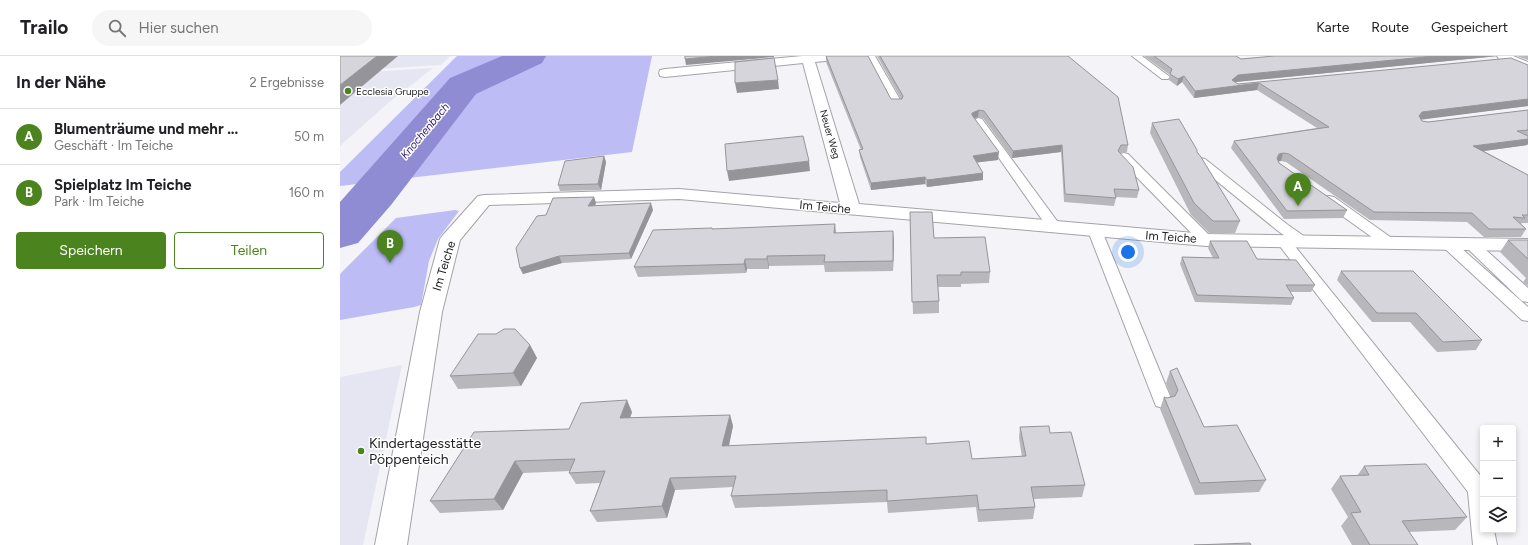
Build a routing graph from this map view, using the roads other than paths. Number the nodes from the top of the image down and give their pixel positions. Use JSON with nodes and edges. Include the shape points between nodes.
{"nodes":[{"id":1,"x":841,"y":56,"type":"edge"},
{"id":2,"x":871,"y":56,"type":"edge"},
{"id":3,"x":1136,"y":56,"type":"edge"},
{"id":4,"x":808,"y":59,"type":"junction"},
{"id":5,"x":1503,"y":59,"type":"edge"},
{"id":6,"x":1528,"y":59,"type":"edge"},
{"id":7,"x":1528,"y":67,"type":"edge"},
{"id":8,"x":665,"y":73,"type":"dead end"},
{"id":9,"x":1165,"y":77,"type":"dead end"},
{"id":10,"x":897,"y":103,"type":"edge"},
{"id":11,"x":978,"y":121,"type":"edge"},
{"id":12,"x":1124,"y":157,"type":"edge"},
{"id":13,"x":1201,"y":162,"type":"edge"},
{"id":14,"x":1319,"y":193,"type":"edge"},
{"id":15,"x":851,"y":209,"type":"junction"},
{"id":16,"x":1055,"y":228,"type":"junction"},
{"id":17,"x":1095,"y":231,"type":"junction"},
{"id":18,"x":1206,"y":240,"type":"junction"},
{"id":19,"x":1284,"y":242,"type":"junction"},
{"id":20,"x":1303,"y":242,"type":"junction"},
{"id":21,"x":1388,"y":242,"type":"junction"},
{"id":22,"x":1446,"y":243,"type":"junction"},
{"id":23,"x":1471,"y":244,"type":"junction"},
{"id":24,"x":1528,"y":245,"type":"edge"},
{"id":25,"x":1528,"y":297,"type":"edge"},
{"id":26,"x":1528,"y":316,"type":"edge"},
{"id":27,"x":1163,"y":401,"type":"dead end"},
{"id":28,"x":1480,"y":504,"type":"edge"},
{"id":29,"x":1483,"y":533,"type":"edge"},
{"id":30,"x":391,"y":545,"type":"edge"},
{"id":31,"x":1485,"y":545,"type":"edge"}],
"edges":[{"from":1,"to":4,"type":"street"},
{"from":2,"to":10,"type":"lane"},
{"from":3,"to":9,"type":"lane"},
{"from":4,"to":8,"type":"street"},
{"from":4,"to":15,"type":"street","name":"Neuer Weg"},
{"from":5,"to":6,"type":"street"},
{"from":5,"to":7,"type":"street"},
{"from":11,"to":16,"type":"lane"},
{"from":12,"to":18,"type":"lane"},
{"from":13,"to":20,"type":"lane"},
{"from":14,"to":21,"type":"lane"},
{"from":15,"to":16,"type":"street","name":"Im Teiche"},
{"from":15,"to":30,"type":"street","name":"Im Teiche","via":[[679,194],[484,200],[450,239],[431,312]]},
{"from":16,"to":17,"type":"street","name":"Im Teiche"},
{"from":17,"to":18,"type":"street","name":"Im Teiche"},
{"from":17,"to":27,"type":"lane"},
{"from":18,"to":19,"type":"street","name":"Im Teiche"},
{"from":19,"to":20,"type":"street","name":"Im Teiche"},
{"from":19,"to":28,"type":"lane","via":[[1478,489]]},
{"from":20,"to":21,"type":"street","name":"Im Teiche"},
{"from":21,"to":22,"type":"street","name":"Im Teiche"},
{"from":22,"to":23,"type":"street","name":"Im Teiche"},
{"from":22,"to":26,"type":"lane"},
{"from":23,"to":24,"type":"street","name":"Im Teiche"},
{"from":23,"to":25,"type":"lane"},
{"from":29,"to":31,"type":"lane"}]}
